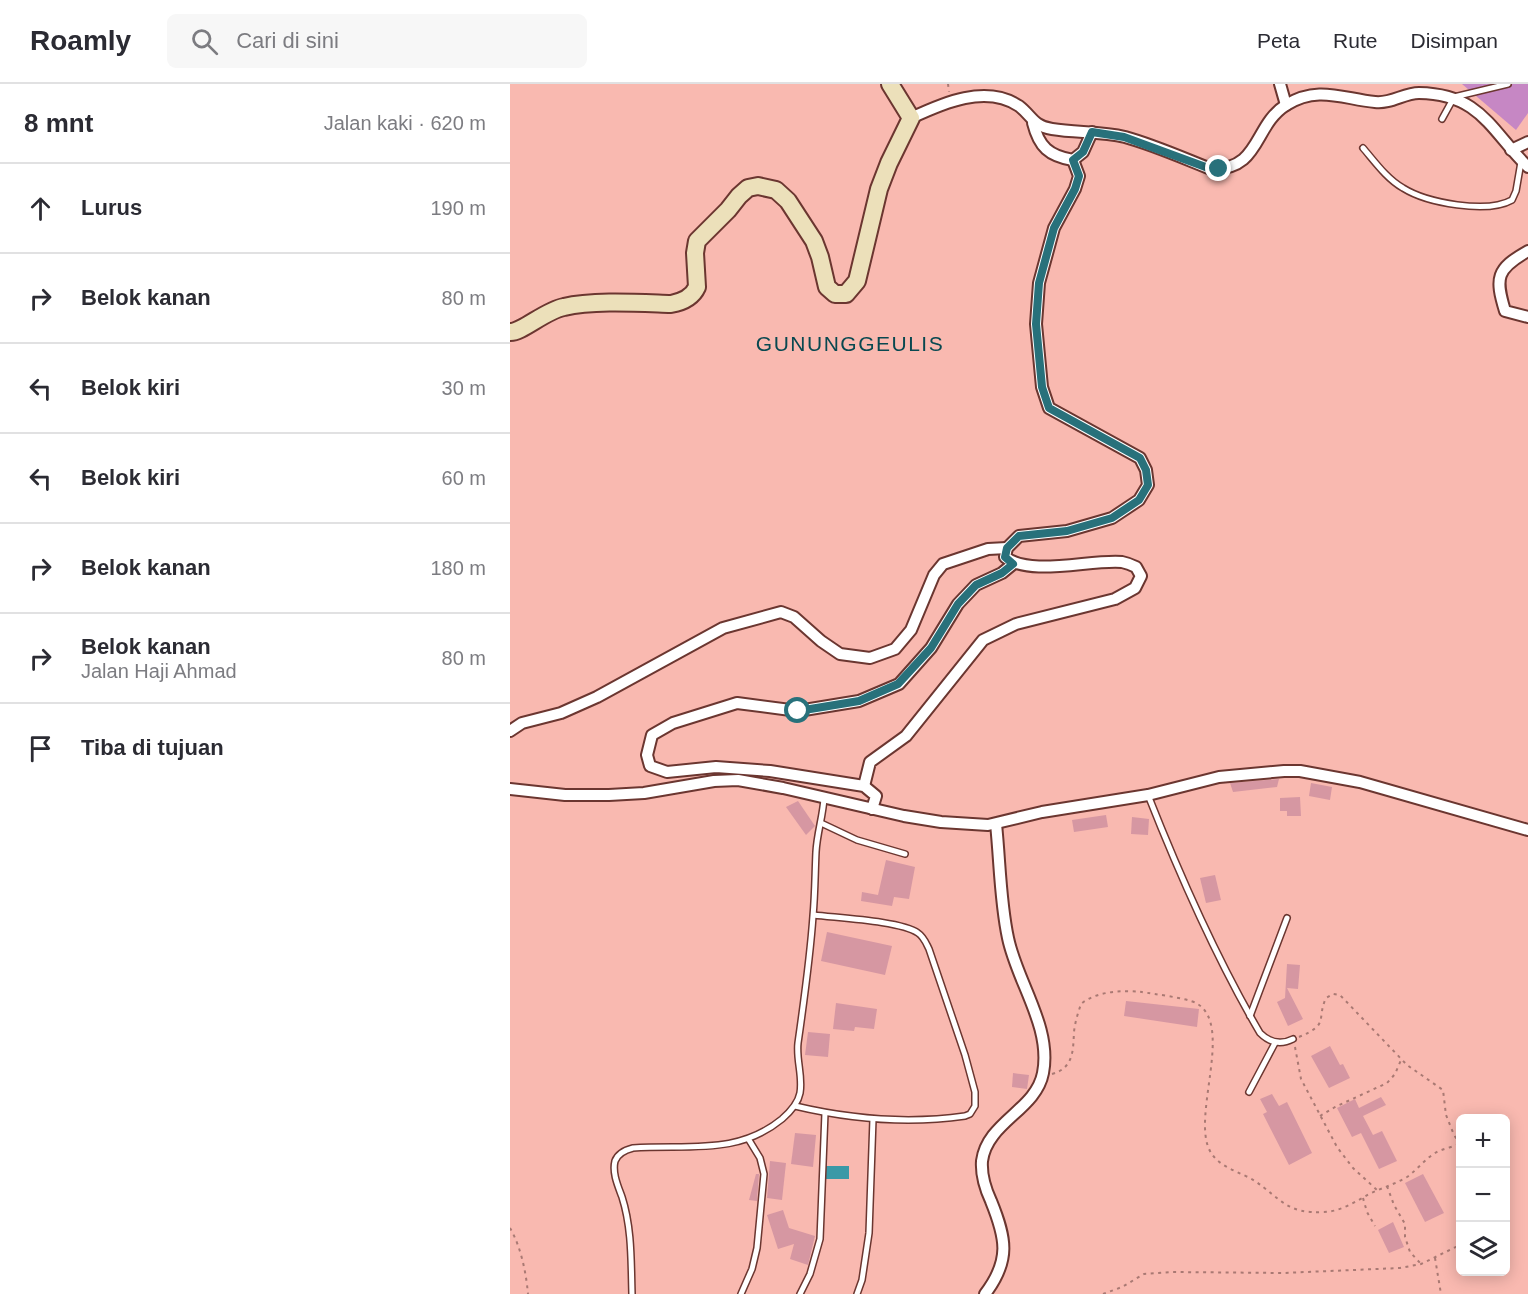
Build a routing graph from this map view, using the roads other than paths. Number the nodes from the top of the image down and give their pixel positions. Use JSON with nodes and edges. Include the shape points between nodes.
{"nodes":[{"id":1,"x":890,"y":84,"type":"edge"},
{"id":2,"x":1280,"y":84,"type":"edge"},
{"id":3,"x":1508,"y":84,"type":"edge"},
{"id":4,"x":1336,"y":89,"type":"edge"},
{"id":5,"x":1451,"y":99,"type":"junction"},
{"id":6,"x":1286,"y":105,"type":"junction"},
{"id":7,"x":911,"y":118,"type":"junction"},
{"id":8,"x":1442,"y":119,"type":"dead end"},
{"id":9,"x":1033,"y":123,"type":"junction"},
{"id":10,"x":1092,"y":132,"type":"junction"},
{"id":11,"x":1528,"y":142,"type":"edge"},
{"id":12,"x":1363,"y":148,"type":"dead end"},
{"id":13,"x":1511,"y":150,"type":"junction"},
{"id":14,"x":1073,"y":160,"type":"junction"},
{"id":15,"x":1525,"y":164,"type":"edge"},
{"id":16,"x":1528,"y":252,"type":"edge"},
{"id":17,"x":1528,"y":317,"type":"edge"},
{"id":18,"x":510,"y":332,"type":"edge"},
{"id":19,"x":1007,"y":548,"type":"junction"},
{"id":20,"x":1013,"y":564,"type":"junction"},
{"id":21,"x":510,"y":731,"type":"edge"},
{"id":22,"x":864,"y":786,"type":"junction"},
{"id":23,"x":510,"y":789,"type":"edge"},
{"id":24,"x":1148,"y":795,"type":"junction"},
{"id":25,"x":824,"y":798,"type":"junction"},
{"id":26,"x":872,"y":809,"type":"junction"},
{"id":27,"x":821,"y":823,"type":"junction"},
{"id":28,"x":996,"y":824,"type":"junction"},
{"id":29,"x":1528,"y":830,"type":"edge"},
{"id":30,"x":905,"y":854,"type":"dead end"},
{"id":31,"x":814,"y":915,"type":"junction"},
{"id":32,"x":1287,"y":918,"type":"dead end"},
{"id":33,"x":1250,"y":1016,"type":"junction"},
{"id":34,"x":1293,"y":1039,"type":"road end"},
{"id":35,"x":1275,"y":1043,"type":"junction"},
{"id":36,"x":1250,"y":1092,"type":"dead end"},
{"id":37,"x":795,"y":1106,"type":"junction"},
{"id":38,"x":825,"y":1113,"type":"junction"},
{"id":39,"x":873,"y":1119,"type":"junction"},
{"id":40,"x":749,"y":1140,"type":"junction"},
{"id":41,"x":632,"y":1294,"type":"edge"},
{"id":42,"x":741,"y":1294,"type":"edge"},
{"id":43,"x":800,"y":1294,"type":"edge"},
{"id":44,"x":857,"y":1294,"type":"edge"},
{"id":45,"x":985,"y":1294,"type":"edge"}],
"edges":[{"from":1,"to":7,"type":"main road"},
{"from":2,"to":6,"type":"street"},
{"from":3,"to":5,"type":"lane"},
{"from":4,"to":5,"type":"street","via":[[1377,103],[1418,93]]},
{"from":4,"to":6,"type":"street"},
{"from":5,"to":8,"type":"lane"},
{"from":5,"to":13,"type":"street","via":[[1483,115]]},
{"from":6,"to":10,"type":"street","via":[[1246,158],[1225,169],[1211,169],[1124,137]]},
{"from":7,"to":9,"type":"street","via":[[950,101],[984,95],[1011,101]]},
{"from":7,"to":18,"type":"main road","via":[[879,189],[858,280],[846,294],[828,289],[814,242],[788,201],[776,190],[753,186],[697,241],[698,287],[681,302],[579,304],[562,307],[517,332]]},
{"from":9,"to":10,"type":"street","via":[[1050,129]]},
{"from":9,"to":14,"type":"street","via":[[1047,151]]},
{"from":10,"to":14,"type":"street","via":[[1083,152]]},
{"from":11,"to":13,"type":"street"},
{"from":12,"to":15,"type":"lane","via":[[1402,188],[1469,207],[1494,207],[1512,200]]},
{"from":13,"to":15,"type":"street"},
{"from":14,"to":19,"type":"street","via":[[1079,176],[1054,228],[1039,283],[1036,324],[1042,387],[1049,408],[1140,458],[1148,485],[1139,500],[1112,518],[1067,531],[1019,536]]},
{"from":16,"to":17,"type":"street","via":[[1501,274],[1498,285],[1505,311]]},
{"from":19,"to":20,"type":"street","via":[[1005,557]]},
{"from":19,"to":21,"type":"street","via":[[988,549],[943,564],[934,575],[911,630],[895,649],[870,658],[840,654],[794,617],[781,612],[723,628],[597,697],[561,713],[522,723]]},
{"from":20,"to":22,"type":"street","via":[[1123,562],[1136,567],[1141,576],[1135,588],[1116,599],[1016,624],[983,640],[906,736],[870,762]]},
{"from":20,"to":22,"type":"street","via":[[976,585],[958,604],[931,648],[898,684],[859,701],[798,711],[737,703],[673,723],[652,735],[647,755],[650,766],[667,772],[716,767],[759,770]]},
{"from":22,"to":26,"type":"street","via":[[876,795]]},
{"from":23,"to":25,"type":"street","via":[[617,795],[738,780]]},
{"from":24,"to":28,"type":"street","via":[[1042,812]]},
{"from":24,"to":29,"type":"street","via":[[1236,774],[1300,771],[1360,782]]},
{"from":24,"to":33,"type":"lane","via":[[1166,842]]},
{"from":25,"to":26,"type":"street"},
{"from":25,"to":27,"type":"lane"},
{"from":26,"to":28,"type":"street","via":[[941,822]]},
{"from":27,"to":30,"type":"lane","via":[[857,840]]},
{"from":27,"to":31,"type":"lane","via":[[816,849]]},
{"from":28,"to":45,"type":"street","via":[[1008,940],[1039,1028],[1043,1072],[1037,1092],[996,1132],[982,1161],[983,1179],[1005,1242],[1001,1267]]},
{"from":31,"to":37,"type":"lane","via":[[797,1055],[800,1092]]},
{"from":31,"to":39,"type":"lane","via":[[896,925],[919,933],[929,949],[967,1064],[975,1092],[975,1106],[970,1114],[957,1118]]},
{"from":32,"to":33,"type":"lane"},
{"from":33,"to":35,"type":"lane","via":[[1260,1033]]},
{"from":34,"to":35,"type":"lane"},
{"from":35,"to":36,"type":"lane"},
{"from":37,"to":38,"type":"lane"},
{"from":37,"to":40,"type":"lane"},
{"from":38,"to":39,"type":"lane"},
{"from":38,"to":43,"type":"lane","via":[[820,1239],[816,1259]]},
{"from":39,"to":44,"type":"lane","via":[[869,1233]]},
{"from":40,"to":41,"type":"lane","via":[[718,1146],[633,1148],[618,1156],[614,1171],[627,1219]]},
{"from":40,"to":42,"type":"lane","via":[[764,1174],[754,1261]]}]}
